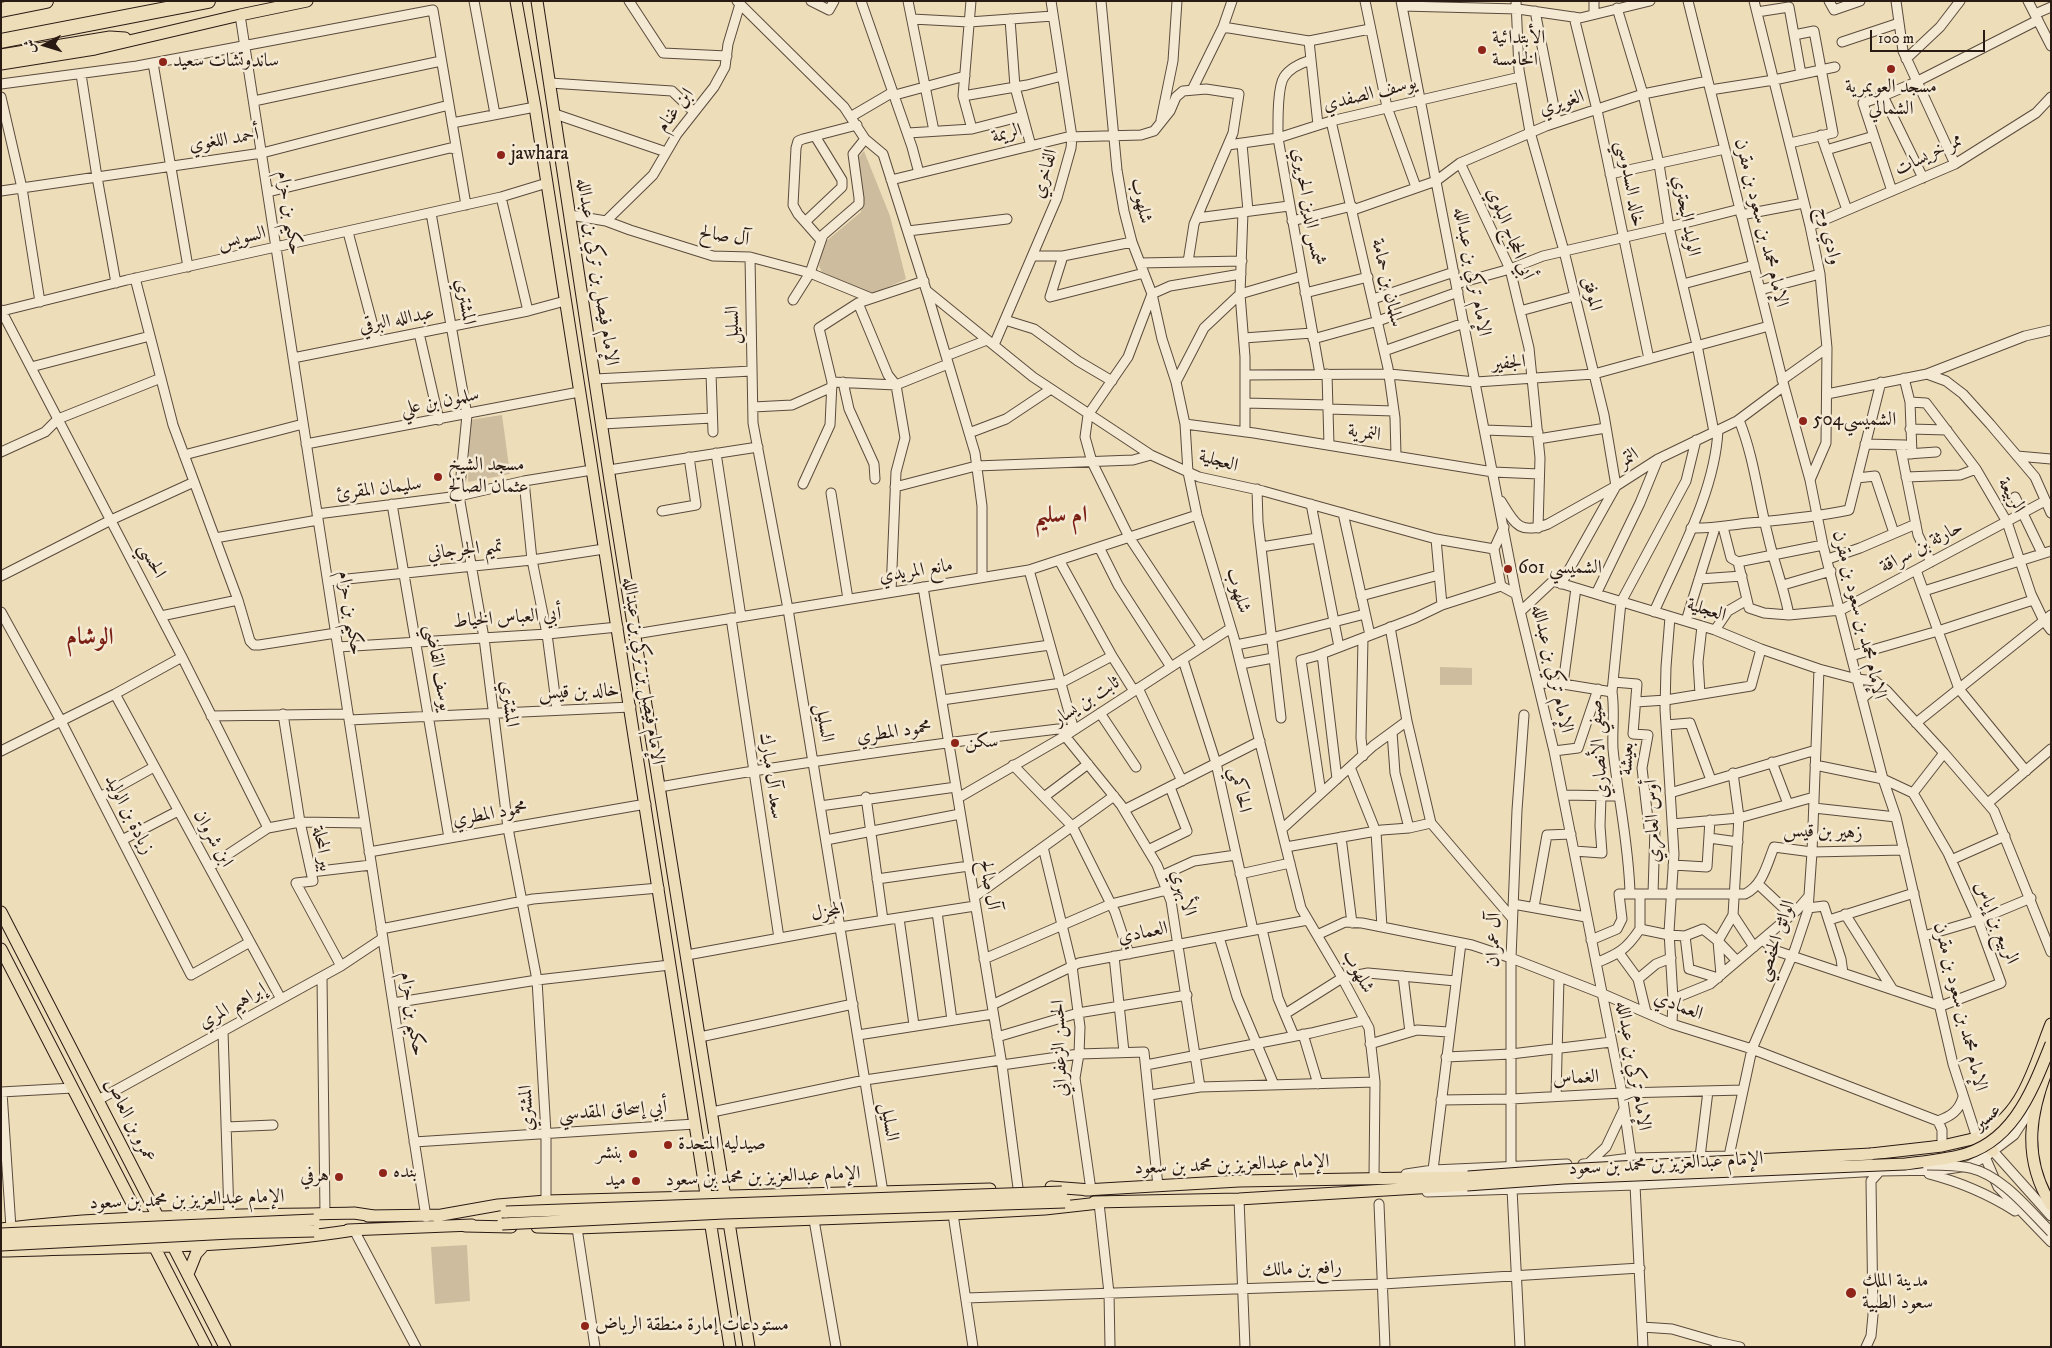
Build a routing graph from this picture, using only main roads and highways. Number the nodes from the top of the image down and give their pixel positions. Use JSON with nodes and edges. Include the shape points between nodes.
{"nodes":[{"id":1,"x":46,"y":1,"type":"edge"},
{"id":2,"x":208,"y":1,"type":"edge"},
{"id":3,"x":307,"y":1,"type":"edge"},
{"id":4,"x":516,"y":1,"type":"edge"},
{"id":5,"x":537,"y":1,"type":"edge"},
{"id":6,"x":547,"y":1,"type":"edge"},
{"id":7,"x":1,"y":10,"type":"edge"},
{"id":8,"x":541,"y":23,"type":"junction"},
{"id":9,"x":139,"y":40,"type":"junction"},
{"id":10,"x":1,"y":41,"type":"edge"},
{"id":11,"x":1,"y":55,"type":"edge"},
{"id":12,"x":1,"y":64,"type":"edge"},
{"id":13,"x":1,"y":912,"type":"edge"},
{"id":14,"x":1,"y":949,"type":"edge"},
{"id":15,"x":2051,"y":1024,"type":"edge"},
{"id":16,"x":2051,"y":1044,"type":"edge"},
{"id":17,"x":2050,"y":1063,"type":"edge"},
{"id":18,"x":1977,"y":1138,"type":"junction"},
{"id":19,"x":122,"y":1146,"type":"junction"},
{"id":20,"x":106,"y":1153,"type":"junction"},
{"id":21,"x":1989,"y":1154,"type":"road end"},
{"id":22,"x":1905,"y":1164,"type":"joint"},
{"id":23,"x":1468,"y":1181,"type":"junction"},
{"id":24,"x":1091,"y":1190,"type":"junction"},
{"id":25,"x":725,"y":1196,"type":"junction"},
{"id":26,"x":706,"y":1197,"type":"junction"},
{"id":27,"x":1064,"y":1197,"type":"junction"},
{"id":28,"x":1099,"y":1202,"type":"junction"},
{"id":29,"x":2051,"y":1205,"type":"edge"},
{"id":30,"x":374,"y":1216,"type":"junction"},
{"id":31,"x":431,"y":1216,"type":"junction"},
{"id":32,"x":140,"y":1218,"type":"junction"},
{"id":33,"x":158,"y":1218,"type":"junction"},
{"id":34,"x":729,"y":1221,"type":"junction"},
{"id":35,"x":710,"y":1222,"type":"junction"},
{"id":36,"x":314,"y":1225,"type":"junction"},
{"id":37,"x":465,"y":1226,"type":"junction"},
{"id":38,"x":4,"y":1230,"type":"edge"},
{"id":39,"x":354,"y":1230,"type":"junction"},
{"id":40,"x":206,"y":1243,"type":"junction"},
{"id":41,"x":1,"y":1245,"type":"edge"},
{"id":42,"x":172,"y":1245,"type":"junction"},
{"id":43,"x":154,"y":1246,"type":"junction"},
{"id":44,"x":1,"y":1251,"type":"edge"},
{"id":45,"x":188,"y":1274,"type":"junction"},
{"id":46,"x":206,"y":1347,"type":"edge"},
{"id":47,"x":225,"y":1347,"type":"edge"},
{"id":48,"x":730,"y":1347,"type":"edge"},
{"id":49,"x":749,"y":1347,"type":"edge"}],
"edges":[{"from":1,"to":7,"type":"highway"},
{"from":2,"to":10,"type":"highway"},
{"from":3,"to":9,"type":"main road"},
{"from":4,"to":26,"type":"main road","name":"الإمام فيصل بن تركي بن عبدالله","via":[[536,107]]},
{"from":5,"to":8,"type":"main road","name":"الإمام فيصل بن تركي بن عبدالله"},
{"from":6,"to":8,"type":"main road"},
{"from":8,"to":25,"type":"main road","name":"الإمام فيصل بن تركي بن عبدالله"},
{"from":9,"to":11,"type":"main road","via":[[110,37]]},
{"from":9,"to":12,"type":"main road"},
{"from":13,"to":19,"type":"main road","name":"عمرو بن العاص"},
{"from":14,"to":20,"type":"main road","name":"عمرو بن العاص"},
{"from":15,"to":18,"type":"main road","name":"الإمام عبدالعزيز بن محمد بن سعود","via":[[2015,1108],[2000,1124]]},
{"from":16,"to":22,"type":"main road","name":"عسير","bridge":true,"via":[[2027,1100],[2002,1134],[1972,1152]]},
{"from":17,"to":29,"type":"main road","via":[[2034,1112],[2031,1142],[2033,1167]]},
{"from":18,"to":21,"type":"main road"},
{"from":18,"to":23,"type":"main road","name":"الإمام عبدالعزيز بن محمد بن سعود","bridge":true,"via":[[1942,1146],[1871,1154],[1563,1170]]},
{"from":19,"to":20,"type":"main road"},
{"from":19,"to":33,"type":"main road","name":"عمرو بن العاص"},
{"from":20,"to":32,"type":"main road","name":"عمرو بن العاص"},
{"from":22,"to":23,"type":"main road","name":"الإمام عبدالعزيز بن محمد بن سعود","bridge":true},
{"from":23,"to":24,"type":"main road","name":"الإمام عبدالعزيز بن محمد بن سعود","via":[[1374,1177]]},
{"from":23,"to":28,"type":"main road","name":"الإمام عبدالعزيز بن محمد بن سعود","via":[[1380,1191]]},
{"from":24,"to":25,"type":"main road","name":"الإمام عبدالعزيز بن محمد بن سعود","via":[[1065,1187]]},
{"from":24,"to":27,"type":"main road","name":"الإمام عبدالعزيز بن محمد بن سعود"},
{"from":25,"to":26,"type":"main road","name":"الإمام عبدالعزيز بن محمد بن سعود"},
{"from":25,"to":34,"type":"main road","name":"الإمام فيصل بن تركي بن عبدالله"},
{"from":26,"to":31,"type":"main road","name":"الإمام عبدالعزيز بن محمد بن سعود","via":[[546,1201]]},
{"from":26,"to":35,"type":"main road","name":"الإمام فيصل بن تركي بن عبدالله"},
{"from":27,"to":28,"type":"main road","name":"الإمام عبدالعزيز بن محمد بن سعود"},
{"from":27,"to":31,"type":"main road","name":"الإمام عبدالعزيز بن محمد بن سعود","bridge":true},
{"from":27,"to":37,"type":"main road","name":"الإمام عبدالعزيز بن محمد بن سعود","bridge":true},
{"from":28,"to":34,"type":"main road","name":"الإمام عبدالعزيز بن محمد بن سعود","via":[[1045,1209],[952,1214]]},
{"from":30,"to":31,"type":"main road","name":"الإمام عبدالعزيز بن محمد بن سعود"},
{"from":30,"to":33,"type":"main road","name":"الإمام عبدالعزيز بن محمد بن سعود"},
{"from":30,"to":36,"type":"main road","name":"الإمام عبدالعزيز بن محمد بن سعود"},
{"from":32,"to":33,"type":"main road","name":"الإمام عبدالعزيز بن محمد بن سعود"},
{"from":32,"to":38,"type":"main road","name":"الإمام عبدالعزيز بن محمد بن سعود"},
{"from":32,"to":43,"type":"main road","name":"عمرو بن العاص"},
{"from":33,"to":42,"type":"main road","name":"عمرو بن العاص"},
{"from":34,"to":35,"type":"main road","name":"الإمام عبدالعزيز بن محمد بن سعود"},
{"from":34,"to":49,"type":"main road","name":"الإمام فيصل بن تركي بن عبدالله"},
{"from":35,"to":37,"type":"main road","name":"الإمام عبدالعزيز بن محمد بن سعود","via":[[576,1228]]},
{"from":35,"to":48,"type":"main road","name":"الإمام فيصل بن تركي بن عبدالله"},
{"from":36,"to":38,"type":"main road","name":"الإمام عبدالعزيز بن محمد بن سعود","bridge":true},
{"from":36,"to":39,"type":"main road","name":"الإمام عبدالعزيز بن محمد بن سعود"},
{"from":36,"to":41,"type":"main road","name":"الإمام عبدالعزيز بن محمد بن سعود","bridge":true},
{"from":37,"to":39,"type":"main road","name":"الإمام عبدالعزيز بن محمد بن سعود"},
{"from":39,"to":40,"type":"main road","name":"الإمام عبدالعزيز بن محمد بن سعود","via":[[311,1237]]},
{"from":40,"to":42,"type":"main road","name":"الإمام عبدالعزيز بن محمد بن سعود"},
{"from":40,"to":45,"type":"main road","via":[[196,1254]]},
{"from":42,"to":43,"type":"main road","name":"الإمام عبدالعزيز بن محمد بن سعود"},
{"from":42,"to":45,"type":"main road","name":"عمرو بن العاص"},
{"from":43,"to":44,"type":"main road","name":"الإمام عبدالعزيز بن محمد بن سعود"},
{"from":43,"to":46,"type":"main road","name":"عمرو بن العاص"},
{"from":45,"to":47,"type":"main road","name":"عمرو بن العاص"}]}
